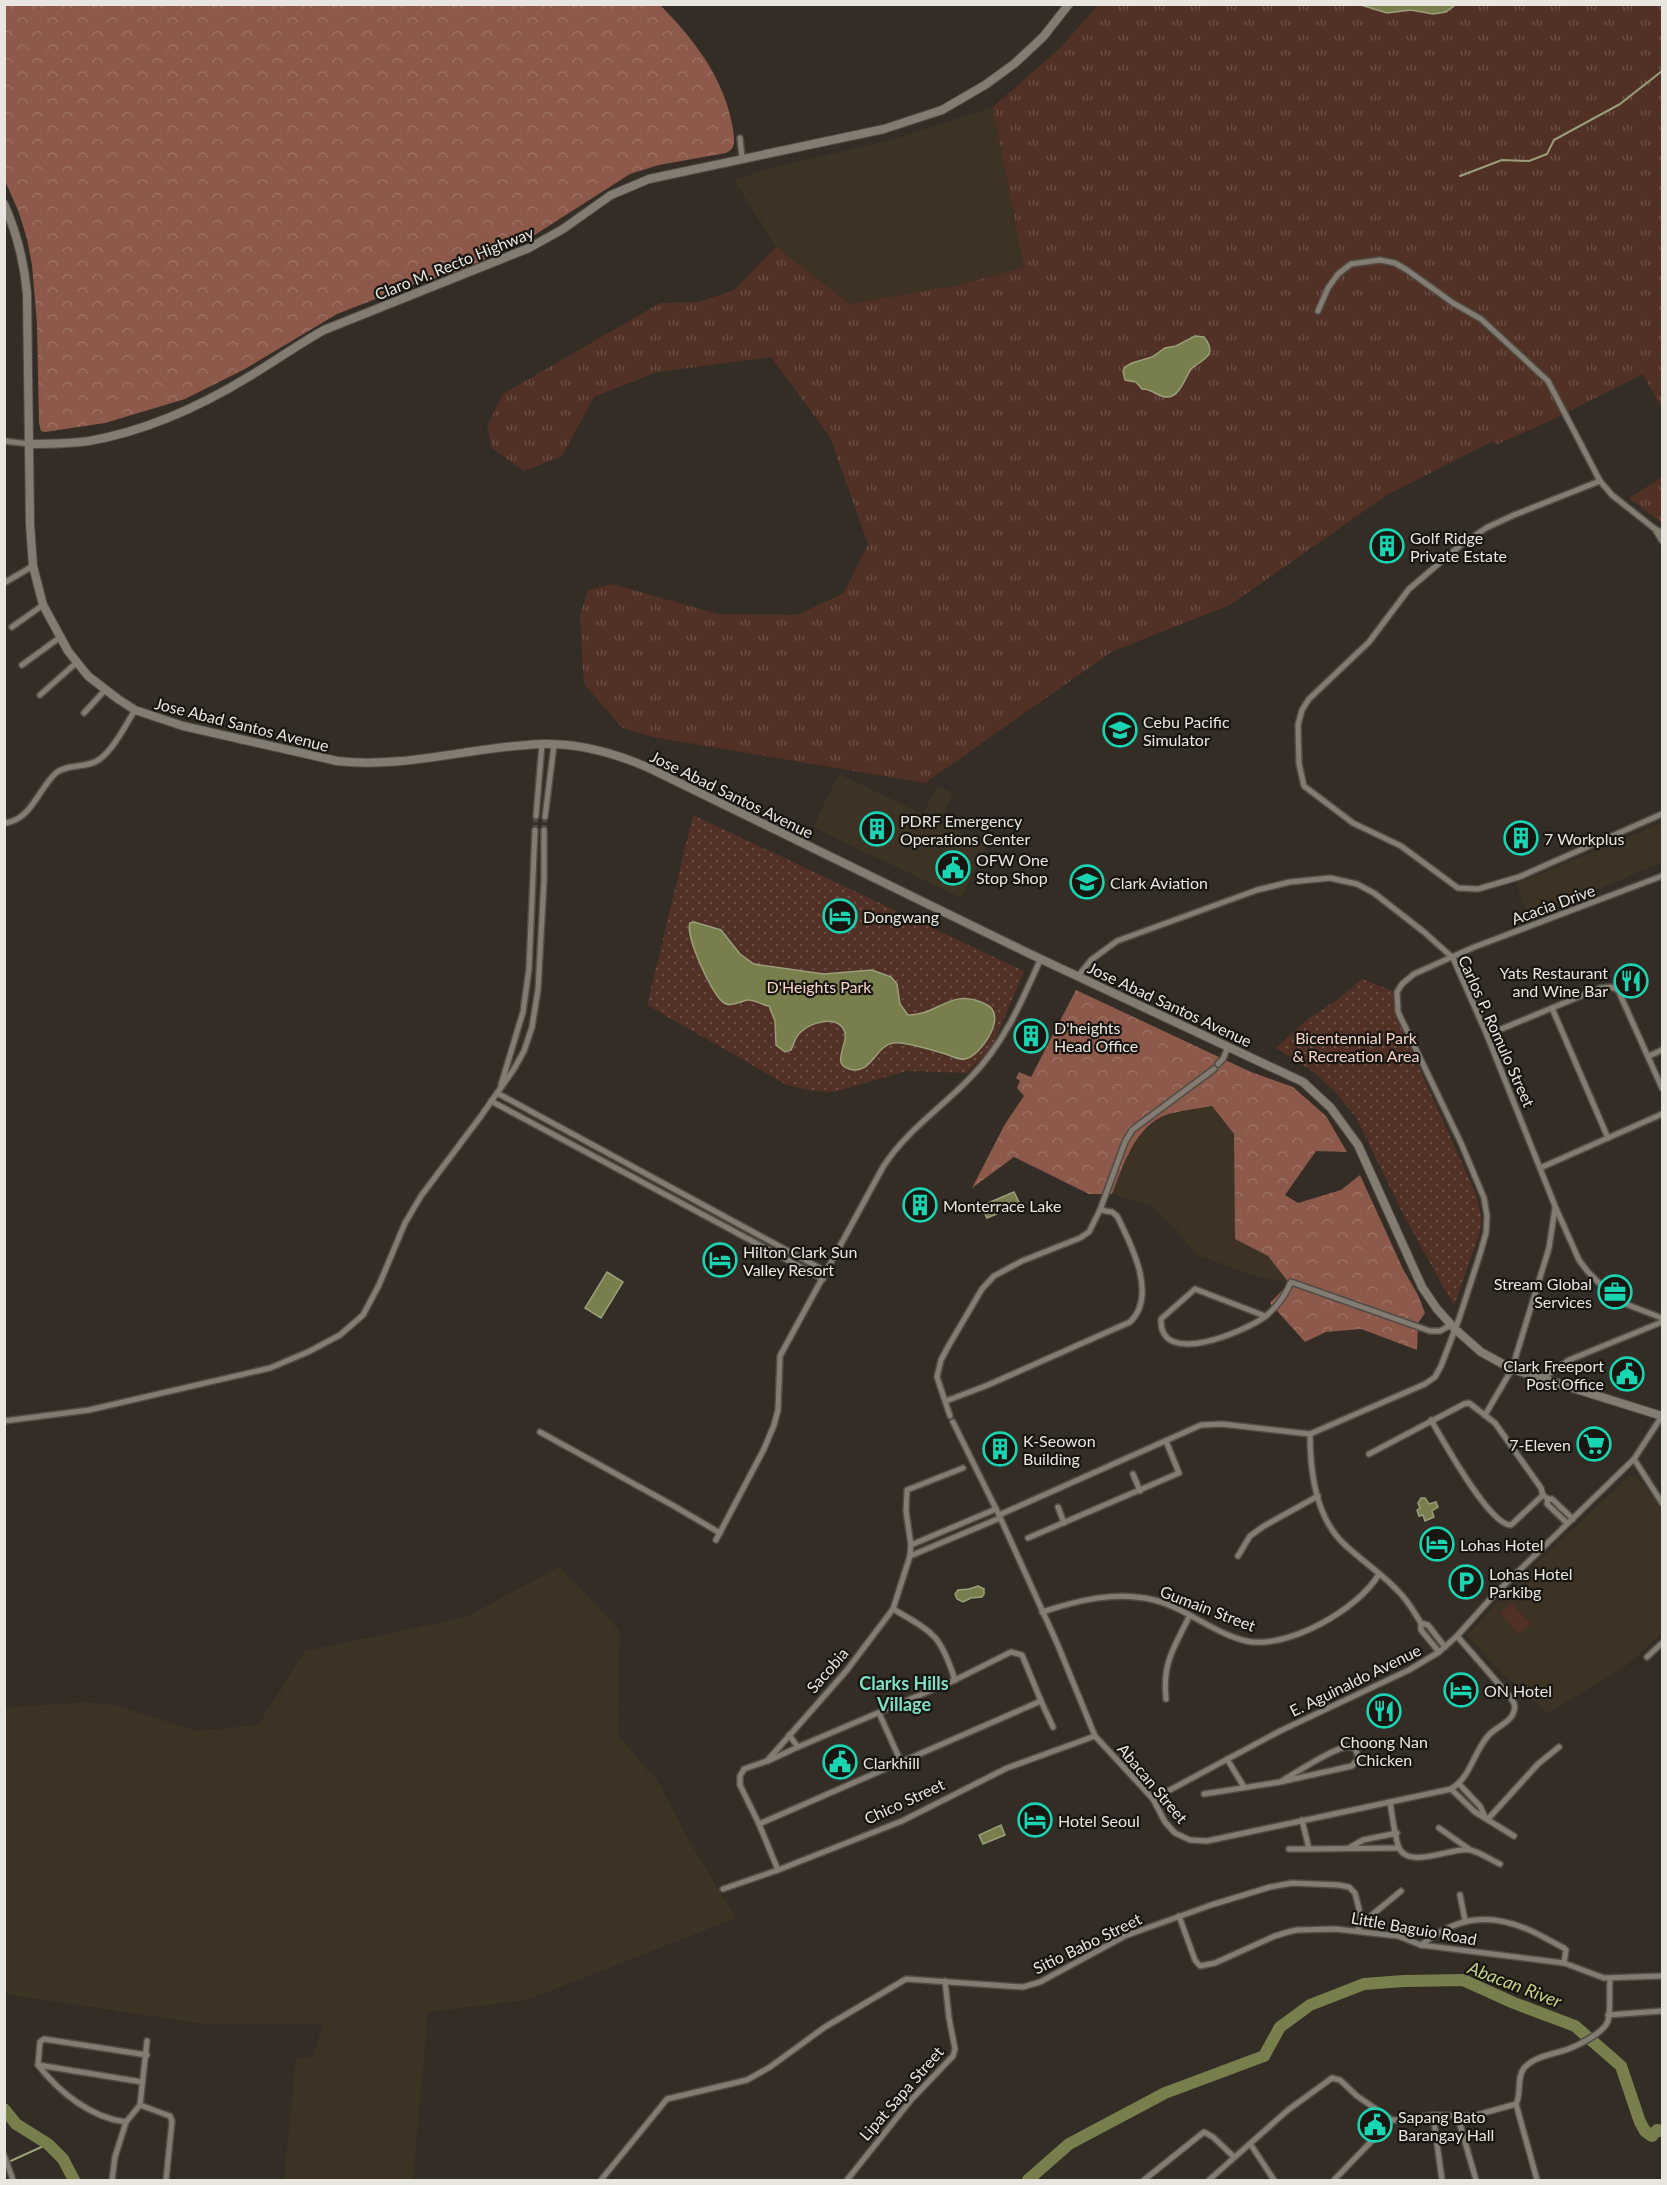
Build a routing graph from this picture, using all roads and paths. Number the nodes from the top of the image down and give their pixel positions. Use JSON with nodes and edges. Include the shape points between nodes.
{"nodes":[{"id":1,"x":1069,"y":4,"type":"edge"},
{"id":2,"x":740,"y":138,"type":"dead end"},
{"id":3,"x":742,"y":158,"type":"junction"},
{"id":4,"x":4,"y":204,"type":"edge"},
{"id":5,"x":1318,"y":311,"type":"dead end"},
{"id":6,"x":4,"y":441,"type":"edge"},
{"id":7,"x":29,"y":444,"type":"junction"},
{"id":8,"x":1600,"y":481,"type":"junction"},
{"id":9,"x":1655,"y":529,"type":"junction"},
{"id":10,"x":1662,"y":532,"type":"edge"},
{"id":11,"x":1662,"y":541,"type":"edge"},
{"id":12,"x":33,"y":566,"type":"junction"},
{"id":13,"x":4,"y":583,"type":"edge"},
{"id":14,"x":43,"y":605,"type":"junction"},
{"id":15,"x":12,"y":627,"type":"dead end"},
{"id":16,"x":59,"y":638,"type":"junction"},
{"id":17,"x":76,"y":663,"type":"junction"},
{"id":18,"x":22,"y":665,"type":"dead end"},
{"id":19,"x":105,"y":690,"type":"junction"},
{"id":20,"x":40,"y":695,"type":"dead end"},
{"id":21,"x":135,"y":710,"type":"junction"},
{"id":22,"x":84,"y":713,"type":"dead end"},
{"id":23,"x":542,"y":744,"type":"junction"},
{"id":24,"x":554,"y":745,"type":"junction"},
{"id":25,"x":1662,"y":814,"type":"edge"},
{"id":26,"x":536,"y":816,"type":"tunnel mouth"},
{"id":27,"x":546,"y":817,"type":"tunnel mouth"},
{"id":28,"x":4,"y":823,"type":"edge"},
{"id":29,"x":535,"y":830,"type":"tunnel mouth"},
{"id":30,"x":544,"y":830,"type":"tunnel mouth"},
{"id":31,"x":1662,"y":876,"type":"edge"},
{"id":32,"x":1041,"y":958,"type":"junction"},
{"id":33,"x":1453,"y":958,"type":"junction"},
{"id":34,"x":1079,"y":975,"type":"junction"},
{"id":35,"x":1552,"y":1008,"type":"junction"},
{"id":36,"x":1487,"y":1035,"type":"junction"},
{"id":37,"x":1228,"y":1047,"type":"junction"},
{"id":38,"x":1662,"y":1050,"type":"edge"},
{"id":39,"x":1649,"y":1056,"type":"junction"},
{"id":40,"x":1662,"y":1088,"type":"edge"},
{"id":41,"x":499,"y":1090,"type":"junction"},
{"id":42,"x":491,"y":1101,"type":"junction"},
{"id":43,"x":1662,"y":1114,"type":"edge"},
{"id":44,"x":1608,"y":1138,"type":"junction"},
{"id":45,"x":1540,"y":1168,"type":"junction"},
{"id":46,"x":1555,"y":1206,"type":"junction"},
{"id":47,"x":1100,"y":1210,"type":"junction"},
{"id":48,"x":827,"y":1272,"type":"junction"},
{"id":49,"x":823,"y":1279,"type":"junction"},
{"id":50,"x":1265,"y":1316,"type":"junction"},
{"id":51,"x":1662,"y":1320,"type":"edge"},
{"id":52,"x":1453,"y":1327,"type":"junction"},
{"id":53,"x":1512,"y":1369,"type":"junction"},
{"id":54,"x":1541,"y":1379,"type":"junction"},
{"id":55,"x":946,"y":1401,"type":"junction"},
{"id":56,"x":1485,"y":1415,"type":"junction"},
{"id":57,"x":1662,"y":1416,"type":"edge"},
{"id":58,"x":1431,"y":1420,"type":"junction"},
{"id":59,"x":4,"y":1421,"type":"edge"},
{"id":60,"x":540,"y":1432,"type":"dead end"},
{"id":61,"x":1310,"y":1434,"type":"junction"},
{"id":62,"x":1166,"y":1441,"type":"junction"},
{"id":63,"x":1369,"y":1454,"type":"dead end"},
{"id":64,"x":1634,"y":1459,"type":"junction"},
{"id":65,"x":963,"y":1468,"type":"dead end"},
{"id":66,"x":1133,"y":1473,"type":"dead end"},
{"id":67,"x":1140,"y":1491,"type":"junction"},
{"id":68,"x":1318,"y":1496,"type":"junction"},
{"id":69,"x":1546,"y":1497,"type":"junction"},
{"id":70,"x":1662,"y":1503,"type":"edge"},
{"id":71,"x":1058,"y":1507,"type":"dead end"},
{"id":72,"x":998,"y":1514,"type":"junction"},
{"id":73,"x":1573,"y":1519,"type":"junction"},
{"id":74,"x":1064,"y":1523,"type":"junction"},
{"id":75,"x":1567,"y":1524,"type":"junction"},
{"id":76,"x":720,"y":1533,"type":"junction"},
{"id":77,"x":1028,"y":1538,"type":"dead end"},
{"id":78,"x":716,"y":1540,"type":"dead end"},
{"id":79,"x":911,"y":1545,"type":"junction"},
{"id":80,"x":910,"y":1556,"type":"junction"},
{"id":81,"x":1238,"y":1556,"type":"dead end"},
{"id":82,"x":1379,"y":1574,"type":"junction"},
{"id":83,"x":893,"y":1609,"type":"junction"},
{"id":84,"x":1042,"y":1612,"type":"junction"},
{"id":85,"x":1189,"y":1617,"type":"junction"},
{"id":86,"x":1421,"y":1623,"type":"junction"},
{"id":87,"x":1457,"y":1636,"type":"junction"},
{"id":88,"x":1662,"y":1643,"type":"edge"},
{"id":89,"x":1445,"y":1647,"type":"junction"},
{"id":90,"x":1439,"y":1653,"type":"junction"},
{"id":91,"x":1647,"y":1657,"type":"dead end"},
{"id":92,"x":955,"y":1680,"type":"junction"},
{"id":93,"x":1166,"y":1699,"type":"dead end"},
{"id":94,"x":1041,"y":1701,"type":"junction"},
{"id":95,"x":879,"y":1713,"type":"junction"},
{"id":96,"x":1053,"y":1727,"type":"dead end"},
{"id":97,"x":789,"y":1735,"type":"junction"},
{"id":98,"x":1095,"y":1736,"type":"junction"},
{"id":99,"x":798,"y":1747,"type":"junction"},
{"id":100,"x":1559,"y":1748,"type":"dead end"},
{"id":101,"x":1227,"y":1759,"type":"junction"},
{"id":102,"x":767,"y":1761,"type":"junction"},
{"id":103,"x":1315,"y":1761,"type":"junction"},
{"id":104,"x":902,"y":1762,"type":"junction"},
{"id":105,"x":1322,"y":1774,"type":"junction"},
{"id":106,"x":1280,"y":1782,"type":"junction"},
{"id":107,"x":1459,"y":1784,"type":"junction"},
{"id":108,"x":1244,"y":1787,"type":"junction"},
{"id":109,"x":1451,"y":1789,"type":"junction"},
{"id":110,"x":1204,"y":1794,"type":"dead end"},
{"id":111,"x":1153,"y":1799,"type":"junction"},
{"id":112,"x":1390,"y":1802,"type":"junction"},
{"id":113,"x":1486,"y":1818,"type":"junction"},
{"id":114,"x":1302,"y":1820,"type":"junction"},
{"id":115,"x":759,"y":1824,"type":"junction"},
{"id":116,"x":1439,"y":1828,"type":"dead end"},
{"id":117,"x":1397,"y":1833,"type":"junction"},
{"id":118,"x":1514,"y":1836,"type":"dead end"},
{"id":119,"x":1347,"y":1848,"type":"junction"},
{"id":120,"x":1400,"y":1848,"type":"junction"},
{"id":121,"x":1289,"y":1849,"type":"dead end"},
{"id":122,"x":1309,"y":1849,"type":"junction"},
{"id":123,"x":1470,"y":1849,"type":"junction"},
{"id":124,"x":1500,"y":1864,"type":"dead end"},
{"id":125,"x":778,"y":1870,"type":"junction"},
{"id":126,"x":723,"y":1889,"type":"dead end"},
{"id":127,"x":1401,"y":1891,"type":"dead end"},
{"id":128,"x":1460,"y":1895,"type":"dead end"},
{"id":129,"x":1179,"y":1916,"type":"junction"},
{"id":130,"x":1466,"y":1920,"type":"junction"},
{"id":131,"x":1361,"y":1924,"type":"junction"},
{"id":132,"x":1358,"y":1931,"type":"junction"},
{"id":133,"x":1421,"y":1945,"type":"junction"},
{"id":134,"x":1564,"y":1963,"type":"junction"},
{"id":135,"x":1662,"y":1976,"type":"edge"},
{"id":136,"x":1610,"y":1979,"type":"junction"},
{"id":137,"x":945,"y":1981,"type":"junction"},
{"id":138,"x":1661,"y":2011,"type":"edge"},
{"id":139,"x":1608,"y":2015,"type":"junction"},
{"id":140,"x":147,"y":2041,"type":"dead end"},
{"id":141,"x":147,"y":2055,"type":"junction"},
{"id":142,"x":38,"y":2065,"type":"junction"},
{"id":143,"x":142,"y":2082,"type":"junction"},
{"id":144,"x":1516,"y":2104,"type":"junction"},
{"id":145,"x":140,"y":2105,"type":"junction"},
{"id":146,"x":1457,"y":2114,"type":"junction"},
{"id":147,"x":1433,"y":2115,"type":"junction"},
{"id":148,"x":1392,"y":2120,"type":"junction"},
{"id":149,"x":126,"y":2122,"type":"junction"},
{"id":150,"x":1251,"y":2145,"type":"junction"},
{"id":151,"x":5,"y":2155,"type":"edge"},
{"id":152,"x":1234,"y":2157,"type":"junction"},
{"id":153,"x":7,"y":2168,"type":"edge"},
{"id":154,"x":1335,"y":2180,"type":"edge"},
{"id":155,"x":13,"y":2181,"type":"edge"},
{"id":156,"x":112,"y":2181,"type":"edge"},
{"id":157,"x":166,"y":2181,"type":"edge"},
{"id":158,"x":601,"y":2181,"type":"edge"},
{"id":159,"x":847,"y":2181,"type":"edge"},
{"id":160,"x":1144,"y":2181,"type":"edge"},
{"id":161,"x":1209,"y":2181,"type":"edge"},
{"id":162,"x":1274,"y":2181,"type":"edge"},
{"id":163,"x":1442,"y":2181,"type":"edge"},
{"id":164,"x":1476,"y":2181,"type":"edge"},
{"id":165,"x":1537,"y":2181,"type":"edge"}],
"edges":[{"from":1,"to":3,"type":"main road","name":"Claro M. Recto Highway","via":[[1021,58],[942,110],[884,129]]},
{"from":2,"to":3,"type":"street"},
{"from":3,"to":7,"type":"main road","name":"Claro M. Recto Highway","via":[[624,188],[529,248],[324,330],[225,390],[171,417],[88,441]]},
{"from":4,"to":7,"type":"main road","name":"Jose Abad Santos Avenue","via":[[19,241],[25,272]]},
{"from":5,"to":8,"type":"street","via":[[1328,288],[1351,264],[1380,260],[1407,270],[1481,319],[1548,381]]},
{"from":6,"to":7,"type":"street"},
{"from":7,"to":12,"type":"main road","name":"Jose Abad Santos Avenue"},
{"from":8,"to":9,"type":"street"},
{"from":8,"to":25,"type":"street","via":[[1486,528],[1409,589],[1369,642],[1302,710],[1297,739],[1300,775],[1304,786],[1353,823],[1392,840],[1451,884],[1467,890],[1519,877]]},
{"from":9,"to":10,"type":"street"},
{"from":9,"to":11,"type":"street"},
{"from":12,"to":13,"type":"street"},
{"from":12,"to":14,"type":"main road","name":"Jose Abad Santos Avenue"},
{"from":14,"to":15,"type":"street"},
{"from":14,"to":16,"type":"main road","name":"Jose Abad Santos Avenue"},
{"from":16,"to":17,"type":"main road","name":"Jose Abad Santos Avenue"},
{"from":16,"to":18,"type":"street"},
{"from":17,"to":19,"type":"main road","name":"Jose Abad Santos Avenue"},
{"from":17,"to":20,"type":"street"},
{"from":19,"to":21,"type":"main road","name":"Jose Abad Santos Avenue"},
{"from":19,"to":22,"type":"street"},
{"from":21,"to":23,"type":"main road","name":"Jose Abad Santos Avenue","via":[[161,720],[309,756],[359,763],[403,762]]},
{"from":21,"to":28,"type":"street","via":[[100,759],[57,772],[20,819]]},
{"from":23,"to":24,"type":"main road","name":"Jose Abad Santos Avenue"},
{"from":23,"to":26,"type":"street"},
{"from":24,"to":27,"type":"street"},
{"from":24,"to":32,"type":"main road","name":"Jose Abad Santos Avenue","via":[[605,752],[649,768]]},
{"from":29,"to":41,"type":"street","via":[[524,1012]]},
{"from":30,"to":41,"type":"street","via":[[539,970],[532,1027],[524,1051]]},
{"from":31,"to":33,"type":"street","name":"Acacia Drive"},
{"from":32,"to":34,"type":"main road","name":"Jose Abad Santos Avenue"},
{"from":32,"to":48,"type":"street","via":[[991,1055],[894,1150]]},
{"from":33,"to":34,"type":"street","name":"Carlos P. Romulo Street","via":[[1374,893],[1343,880],[1312,879],[1257,890],[1117,941],[1091,960]]},
{"from":33,"to":36,"type":"street","name":"Carlos P. Romulo Street"},
{"from":33,"to":52,"type":"street","name":"Acacia Drive","via":[[1407,978],[1397,992],[1403,1025],[1484,1198],[1486,1233]]},
{"from":34,"to":37,"type":"main road","name":"Jose Abad Santos Avenue"},
{"from":35,"to":36,"type":"street"},
{"from":35,"to":39,"type":"street","via":[[1600,988],[1618,990]]},
{"from":35,"to":44,"type":"street"},
{"from":36,"to":45,"type":"street","name":"Carlos P. Romulo Street"},
{"from":37,"to":47,"type":"street","name":"Abacan Street","via":[[1216,1067],[1132,1130]]},
{"from":37,"to":52,"type":"main road","name":"Jose Abad Santos Avenue","via":[[1303,1082],[1346,1125],[1422,1287]]},
{"from":38,"to":39,"type":"street"},
{"from":39,"to":40,"type":"street"},
{"from":41,"to":42,"type":"street"},
{"from":41,"to":48,"type":"street"},
{"from":42,"to":49,"type":"street"},
{"from":42,"to":59,"type":"street","via":[[421,1196],[363,1315],[340,1335],[290,1360],[242,1375],[89,1410]]},
{"from":43,"to":44,"type":"street"},
{"from":44,"to":45,"type":"street"},
{"from":45,"to":46,"type":"street","name":"Carlos P. Romulo Street"},
{"from":46,"to":51,"type":"street","name":"Carlos P. Romulo Street","via":[[1580,1260],[1598,1283],[1623,1303]]},
{"from":46,"to":53,"type":"street","name":"Carlos P. Romulo Street","via":[[1549,1248]]},
{"from":47,"to":55,"type":"street","name":"Abacan Street","via":[[1089,1232],[1022,1261],[994,1276],[982,1289],[938,1370]]},
{"from":47,"to":55,"type":"street","via":[[1117,1216],[1141,1271],[1138,1315],[1130,1322]]},
{"from":48,"to":49,"type":"street"},
{"from":49,"to":76,"type":"street","via":[[780,1356],[774,1425]]},
{"from":50,"to":50,"type":"street","via":[[1195,1289],[1160,1322],[1164,1334],[1172,1341],[1194,1344],[1241,1331]]},
{"from":50,"to":52,"type":"street","via":[[1283,1299],[1291,1282],[1430,1331]]},
{"from":51,"to":54,"type":"street","via":[[1569,1360]]},
{"from":52,"to":53,"type":"main road","name":"Jose Abad Santos Avenue","via":[[1481,1352]]},
{"from":52,"to":61,"type":"street","name":"Acacia Drive","via":[[1435,1377]]},
{"from":53,"to":54,"type":"main road","name":"Jose Abad Santos Avenue"},
{"from":53,"to":56,"type":"street","name":"Carlos P. Romulo Street"},
{"from":54,"to":57,"type":"main road","name":"Jose Abad Santos Avenue"},
{"from":55,"to":72,"type":"street","name":"Abacan Street"},
{"from":56,"to":58,"type":"street","via":[[1469,1403]]},
{"from":56,"to":69,"type":"street","via":[[1495,1423]]},
{"from":57,"to":64,"type":"street","name":"E. Aguinaldo Avenue"},
{"from":58,"to":63,"type":"street"},
{"from":58,"to":69,"type":"street","via":[[1475,1492],[1503,1523],[1511,1525]]},
{"from":60,"to":76,"type":"street"},
{"from":61,"to":62,"type":"street","via":[[1201,1425]]},
{"from":61,"to":68,"type":"street","via":[[1310,1462]]},
{"from":62,"to":67,"type":"street","via":[[1179,1473]]},
{"from":62,"to":72,"type":"street"},
{"from":64,"to":70,"type":"street"},
{"from":64,"to":73,"type":"street","name":"E. Aguinaldo Avenue"},
{"from":65,"to":79,"type":"street","name":"Sacobia","via":[[907,1490]]},
{"from":66,"to":67,"type":"street"},
{"from":67,"to":74,"type":"street"},
{"from":68,"to":81,"type":"street","via":[[1250,1536]]},
{"from":68,"to":82,"type":"street","via":[[1340,1540]]},
{"from":69,"to":73,"type":"street"},
{"from":69,"to":75,"type":"street","via":[[1547,1504]]},
{"from":71,"to":74,"type":"street"},
{"from":72,"to":79,"type":"street"},
{"from":72,"to":80,"type":"street"},
{"from":72,"to":84,"type":"street","name":"Abacan Street"},
{"from":73,"to":75,"type":"street","name":"E. Aguinaldo Avenue"},
{"from":74,"to":77,"type":"street"},
{"from":75,"to":87,"type":"street","name":"E. Aguinaldo Avenue","via":[[1492,1596]]},
{"from":76,"to":78,"type":"street"},
{"from":79,"to":80,"type":"street","name":"Sacobia"},
{"from":80,"to":83,"type":"street","name":"Sacobia"},
{"from":82,"to":85,"type":"street","name":"Gumain Street","via":[[1374,1584],[1349,1606],[1306,1631],[1281,1639],[1246,1641]]},
{"from":82,"to":86,"type":"street","via":[[1398,1590]]},
{"from":83,"to":92,"type":"street","via":[[936,1637]]},
{"from":83,"to":97,"type":"street","name":"Sacobia","via":[[847,1670]]},
{"from":84,"to":85,"type":"street","name":"Gumain Street","via":[[1092,1598],[1120,1596],[1172,1606]]},
{"from":84,"to":98,"type":"street","name":"Abacan Street"},
{"from":85,"to":93,"type":"street","via":[[1164,1673]]},
{"from":86,"to":89,"type":"street","via":[[1428,1625]]},
{"from":86,"to":90,"type":"street","via":[[1421,1630]]},
{"from":87,"to":89,"type":"street","name":"E. Aguinaldo Avenue"},
{"from":87,"to":107,"type":"street","name":"Abacan Street","via":[[1511,1698],[1515,1711],[1488,1735]]},
{"from":88,"to":91,"type":"street"},
{"from":89,"to":90,"type":"street","name":"E. Aguinaldo Avenue"},
{"from":90,"to":101,"type":"street","name":"E. Aguinaldo Avenue"},
{"from":92,"to":94,"type":"street","via":[[1017,1653],[1022,1655]]},
{"from":92,"to":95,"type":"street"},
{"from":94,"to":96,"type":"street"},
{"from":94,"to":104,"type":"street"},
{"from":95,"to":99,"type":"street"},
{"from":95,"to":104,"type":"street"},
{"from":97,"to":99,"type":"street"},
{"from":97,"to":102,"type":"street","name":"Sacobia"},
{"from":98,"to":111,"type":"street","name":"Abacan Street"},
{"from":98,"to":125,"type":"street","name":"Chico Street","via":[[1007,1768],[902,1821]]},
{"from":99,"to":102,"type":"street"},
{"from":100,"to":113,"type":"street"},
{"from":101,"to":108,"type":"street"},
{"from":101,"to":111,"type":"street","name":"E. Aguinaldo Avenue"},
{"from":102,"to":115,"type":"street","name":"Sacobia","via":[[744,1769],[740,1776],[740,1785]]},
{"from":103,"to":105,"type":"street"},
{"from":103,"to":105,"type":"street","via":[[1346,1747],[1358,1752],[1352,1766]]},
{"from":103,"to":106,"type":"street"},
{"from":104,"to":115,"type":"street"},
{"from":105,"to":106,"type":"street"},
{"from":106,"to":108,"type":"street"},
{"from":107,"to":109,"type":"street","name":"Abacan Street"},
{"from":107,"to":113,"type":"street"},
{"from":108,"to":110,"type":"street"},
{"from":109,"to":112,"type":"street","name":"Abacan Street"},
{"from":109,"to":113,"type":"street"},
{"from":111,"to":114,"type":"street","name":"Abacan Street","via":[[1165,1822],[1175,1833],[1190,1840],[1207,1841]]},
{"from":112,"to":114,"type":"street","name":"Abacan Street"},
{"from":112,"to":117,"type":"street"},
{"from":113,"to":118,"type":"street"},
{"from":114,"to":122,"type":"street"},
{"from":115,"to":125,"type":"street","name":"Sacobia"},
{"from":116,"to":123,"type":"street"},
{"from":117,"to":119,"type":"street","via":[[1363,1840]]},
{"from":117,"to":120,"type":"street"},
{"from":119,"to":120,"type":"street"},
{"from":119,"to":122,"type":"street"},
{"from":120,"to":123,"type":"street","via":[[1414,1858]]},
{"from":121,"to":122,"type":"street"},
{"from":123,"to":124,"type":"street"},
{"from":125,"to":126,"type":"street","name":"Chico Street"},
{"from":127,"to":131,"type":"street"},
{"from":128,"to":130,"type":"street"},
{"from":129,"to":131,"type":"street","name":"Sitio Babo Street","via":[[1270,1887],[1292,1883],[1338,1885],[1355,1893]]},
{"from":129,"to":132,"type":"street","name":"Little Baguio Road","via":[[1200,1966],[1215,1964],[1297,1930]]},
{"from":129,"to":137,"type":"street","name":"Sitio Babo Street","via":[[1125,1936],[1040,1982],[1023,1987]]},
{"from":130,"to":133,"type":"street","via":[[1439,1931]]},
{"from":130,"to":134,"type":"street","via":[[1487,1918],[1527,1929],[1566,1950]]},
{"from":131,"to":132,"type":"street"},
{"from":132,"to":133,"type":"street","name":"Little Baguio Road","via":[[1398,1936]]},
{"from":133,"to":134,"type":"street","name":"Little Baguio Road"},
{"from":134,"to":136,"type":"street","name":"Little Baguio Road"},
{"from":135,"to":136,"type":"street"},
{"from":136,"to":139,"type":"street"},
{"from":137,"to":158,"type":"street","name":"Sitio Babo Street","via":[[906,1979],[747,2080],[667,2099]]},
{"from":137,"to":159,"type":"street","name":"Lipat Sapa Street","via":[[953,2056],[911,2100]]},
{"from":138,"to":139,"type":"street"},
{"from":139,"to":144,"type":"street","via":[[1601,2030],[1578,2045],[1536,2059],[1525,2067]]},
{"from":140,"to":141,"type":"street"},
{"from":141,"to":142,"type":"street","via":[[44,2039],[40,2042]]},
{"from":141,"to":143,"type":"street"},
{"from":142,"to":143,"type":"street"},
{"from":142,"to":149,"type":"street","via":[[50,2080],[82,2105]]},
{"from":143,"to":145,"type":"street"},
{"from":144,"to":146,"type":"street","via":[[1473,2116]]},
{"from":144,"to":165,"type":"street"},
{"from":145,"to":149,"type":"street"},
{"from":145,"to":157,"type":"street","via":[[170,2116],[172,2121]]},
{"from":146,"to":147,"type":"street"},
{"from":146,"to":164,"type":"street"},
{"from":147,"to":148,"type":"street"},
{"from":147,"to":163,"type":"street"},
{"from":148,"to":150,"type":"street","via":[[1332,2078],[1288,2110]]},
{"from":148,"to":154,"type":"street"},
{"from":149,"to":156,"type":"street"},
{"from":150,"to":152,"type":"street"},
{"from":150,"to":162,"type":"street"},
{"from":151,"to":153,"type":"street"},
{"from":152,"to":160,"type":"street","via":[[1207,2133],[1201,2133]]},
{"from":152,"to":161,"type":"street"},
{"from":153,"to":155,"type":"street"}]}
